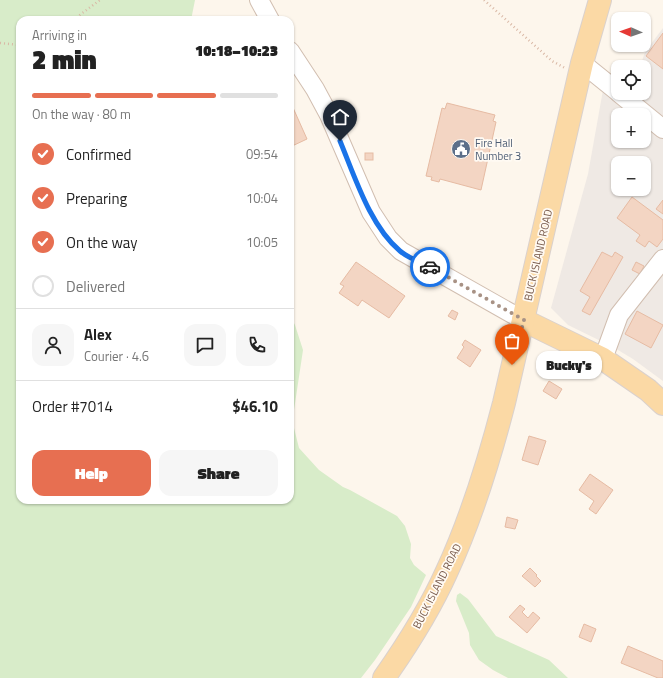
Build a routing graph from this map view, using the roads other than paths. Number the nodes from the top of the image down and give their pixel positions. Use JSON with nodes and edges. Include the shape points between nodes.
{"nodes":[{"id":1,"x":258,"y":0,"type":"edge"},
{"id":2,"x":600,"y":0,"type":"edge"},
{"id":3,"x":268,"y":16,"type":"edge"},
{"id":4,"x":294,"y":57,"type":"edge"},
{"id":5,"x":581,"y":69,"type":"junction"},
{"id":6,"x":611,"y":88,"type":"edge"},
{"id":7,"x":627,"y":100,"type":"edge"},
{"id":8,"x":663,"y":129,"type":"edge"},
{"id":9,"x":663,"y":259,"type":"edge"},
{"id":10,"x":524,"y":320,"type":"junction"},
{"id":11,"x":603,"y":359,"type":"junction"},
{"id":12,"x":663,"y":404,"type":"edge"},
{"id":13,"x":384,"y":678,"type":"edge"}],
"edges":[{"from":1,"to":3,"type":"street"},
{"from":2,"to":5,"type":"main road","name":"BUCK ISLAND ROAD"},
{"from":4,"to":10,"type":"street","via":[[329,115],[371,212],[388,238],[401,252]]},
{"from":5,"to":6,"type":"street"},
{"from":5,"to":10,"type":"main road","name":"BUCK ISLAND ROAD"},
{"from":7,"to":8,"type":"street"},
{"from":9,"to":11,"type":"street","via":[[619,315]]},
{"from":10,"to":11,"type":"main road"},
{"from":10,"to":13,"type":"main road","name":"BUCK ISLAND ROAD","via":[[492,451],[462,537],[431,603]]},
{"from":11,"to":12,"type":"main road","via":[[648,390]]}]}
